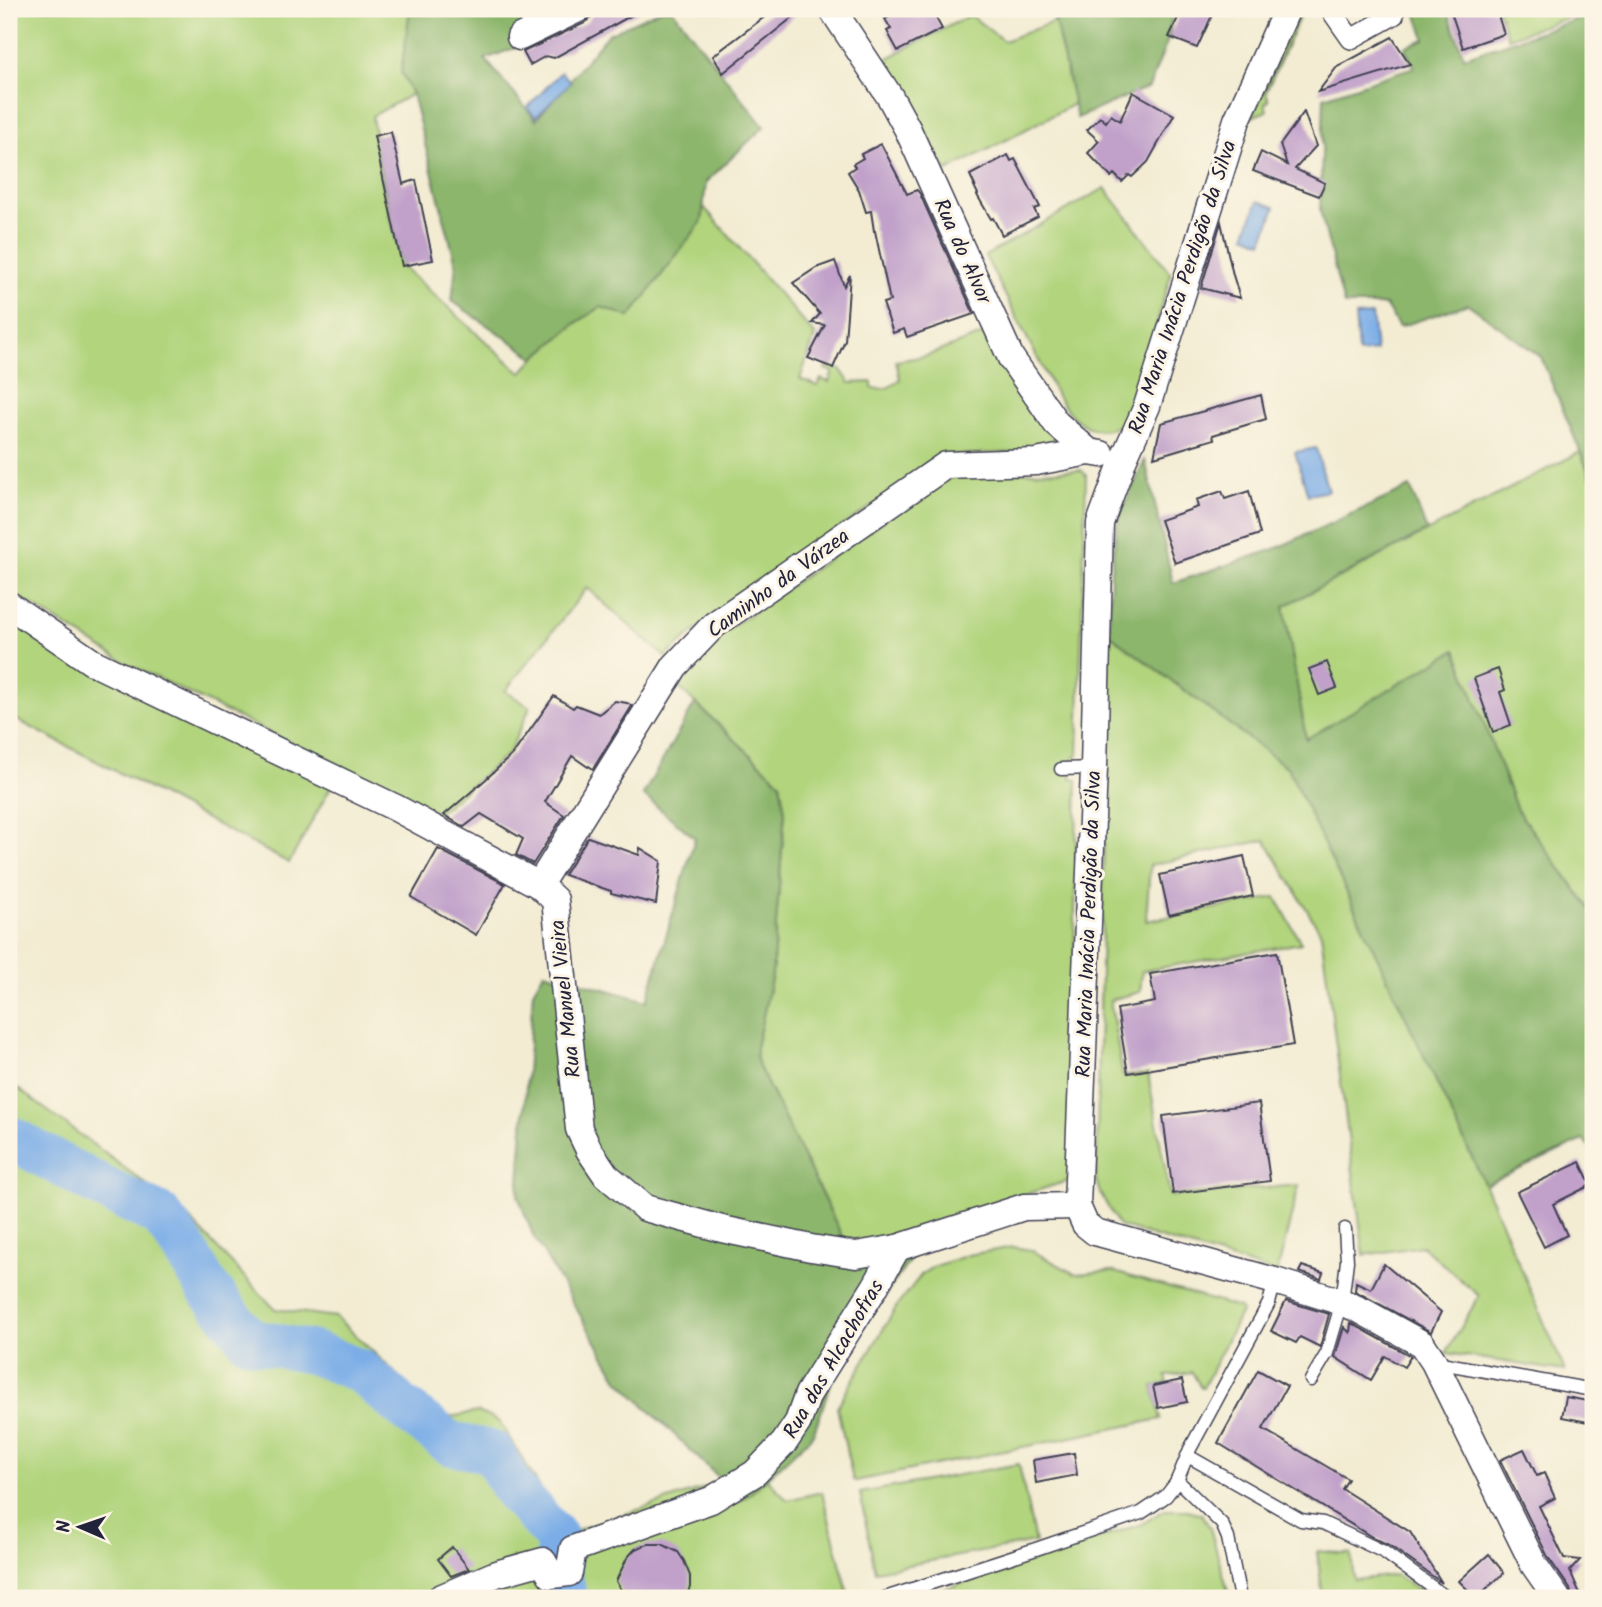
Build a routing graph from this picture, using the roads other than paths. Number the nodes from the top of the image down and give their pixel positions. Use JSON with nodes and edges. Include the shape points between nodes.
{"nodes":[{"id":1,"x":578,"y":9,"type":"edge"},
{"id":2,"x":832,"y":9,"type":"edge"},
{"id":3,"x":1287,"y":9,"type":"edge"},
{"id":4,"x":1330,"y":9,"type":"edge"},
{"id":5,"x":1390,"y":9,"type":"edge"},
{"id":6,"x":520,"y":37,"type":"dead end"},
{"id":7,"x":1089,"y":452,"type":"junction"},
{"id":8,"x":1124,"y":458,"type":"junction"},
{"id":9,"x":9,"y":605,"type":"edge"},
{"id":10,"x":1094,"y":768,"type":"junction"},
{"id":11,"x":1061,"y":769,"type":"dead end"},
{"id":12,"x":539,"y":885,"type":"junction"},
{"id":13,"x":1077,"y":1206,"type":"junction"},
{"id":14,"x":1345,"y":1229,"type":"dead end"},
{"id":15,"x":897,"y":1248,"type":"junction"},
{"id":16,"x":1275,"y":1281,"type":"junction"},
{"id":17,"x":1342,"y":1302,"type":"junction"},
{"id":18,"x":1434,"y":1362,"type":"junction"},
{"id":19,"x":1311,"y":1380,"type":"dead end"},
{"id":20,"x":1593,"y":1390,"type":"edge"},
{"id":21,"x":1188,"y":1455,"type":"junction"},
{"id":22,"x":1177,"y":1479,"type":"junction"},
{"id":23,"x":440,"y":1598,"type":"edge"},
{"id":24,"x":885,"y":1598,"type":"edge"},
{"id":25,"x":1240,"y":1598,"type":"edge"},
{"id":26,"x":1447,"y":1598,"type":"edge"},
{"id":27,"x":1557,"y":1598,"type":"edge"}],
"edges":[{"from":1,"to":6,"type":"street"},
{"from":2,"to":7,"type":"street","name":"Rua do Alvor","via":[[908,130],[1011,358],[1056,423]]},
{"from":3,"to":8,"type":"street","name":"Rua Maria Inácia Perdigão da Silva","via":[[1237,120],[1147,406]]},
{"from":4,"to":5,"type":"street","via":[[1351,39],[1394,15]]},
{"from":7,"to":8,"type":"street"},
{"from":7,"to":12,"type":"street","name":"Caminho da Várzea","via":[[1036,462],[946,465],[714,625],[675,666]]},
{"from":8,"to":10,"type":"street","name":"Rua Maria Inácia Perdigão da Silva","via":[[1100,523]]},
{"from":9,"to":12,"type":"street","via":[[92,662],[396,808]]},
{"from":10,"to":11,"type":"lane"},
{"from":10,"to":13,"type":"street","name":"Rua Maria Inácia Perdigão da Silva"},
{"from":12,"to":15,"type":"street","name":"Rua Manuel Vieira","via":[[555,901],[579,1129],[606,1175],[645,1208],[722,1229],[856,1255]]},
{"from":13,"to":15,"type":"street","name":"Rua Manuel Vieira","via":[[1024,1207]]},
{"from":13,"to":16,"type":"street","via":[[1095,1231]]},
{"from":14,"to":17,"type":"lane"},
{"from":15,"to":23,"type":"street","name":"Rua das Alcachofras","via":[[808,1394],[798,1422],[755,1473],[711,1500],[573,1549],[560,1574],[543,1561],[496,1574]]},
{"from":16,"to":17,"type":"street"},
{"from":16,"to":21,"type":"lane","via":[[1269,1303]]},
{"from":17,"to":18,"type":"street","via":[[1422,1344]]},
{"from":17,"to":19,"type":"lane","via":[[1327,1353]]},
{"from":18,"to":20,"type":"lane"},
{"from":18,"to":27,"type":"street","via":[[1534,1566]]},
{"from":21,"to":22,"type":"lane"},
{"from":21,"to":26,"type":"lane","via":[[1301,1520],[1323,1523],[1384,1552]]},
{"from":22,"to":24,"type":"lane","via":[[1166,1496],[1141,1513]]},
{"from":22,"to":25,"type":"lane","via":[[1222,1524]]}]}
